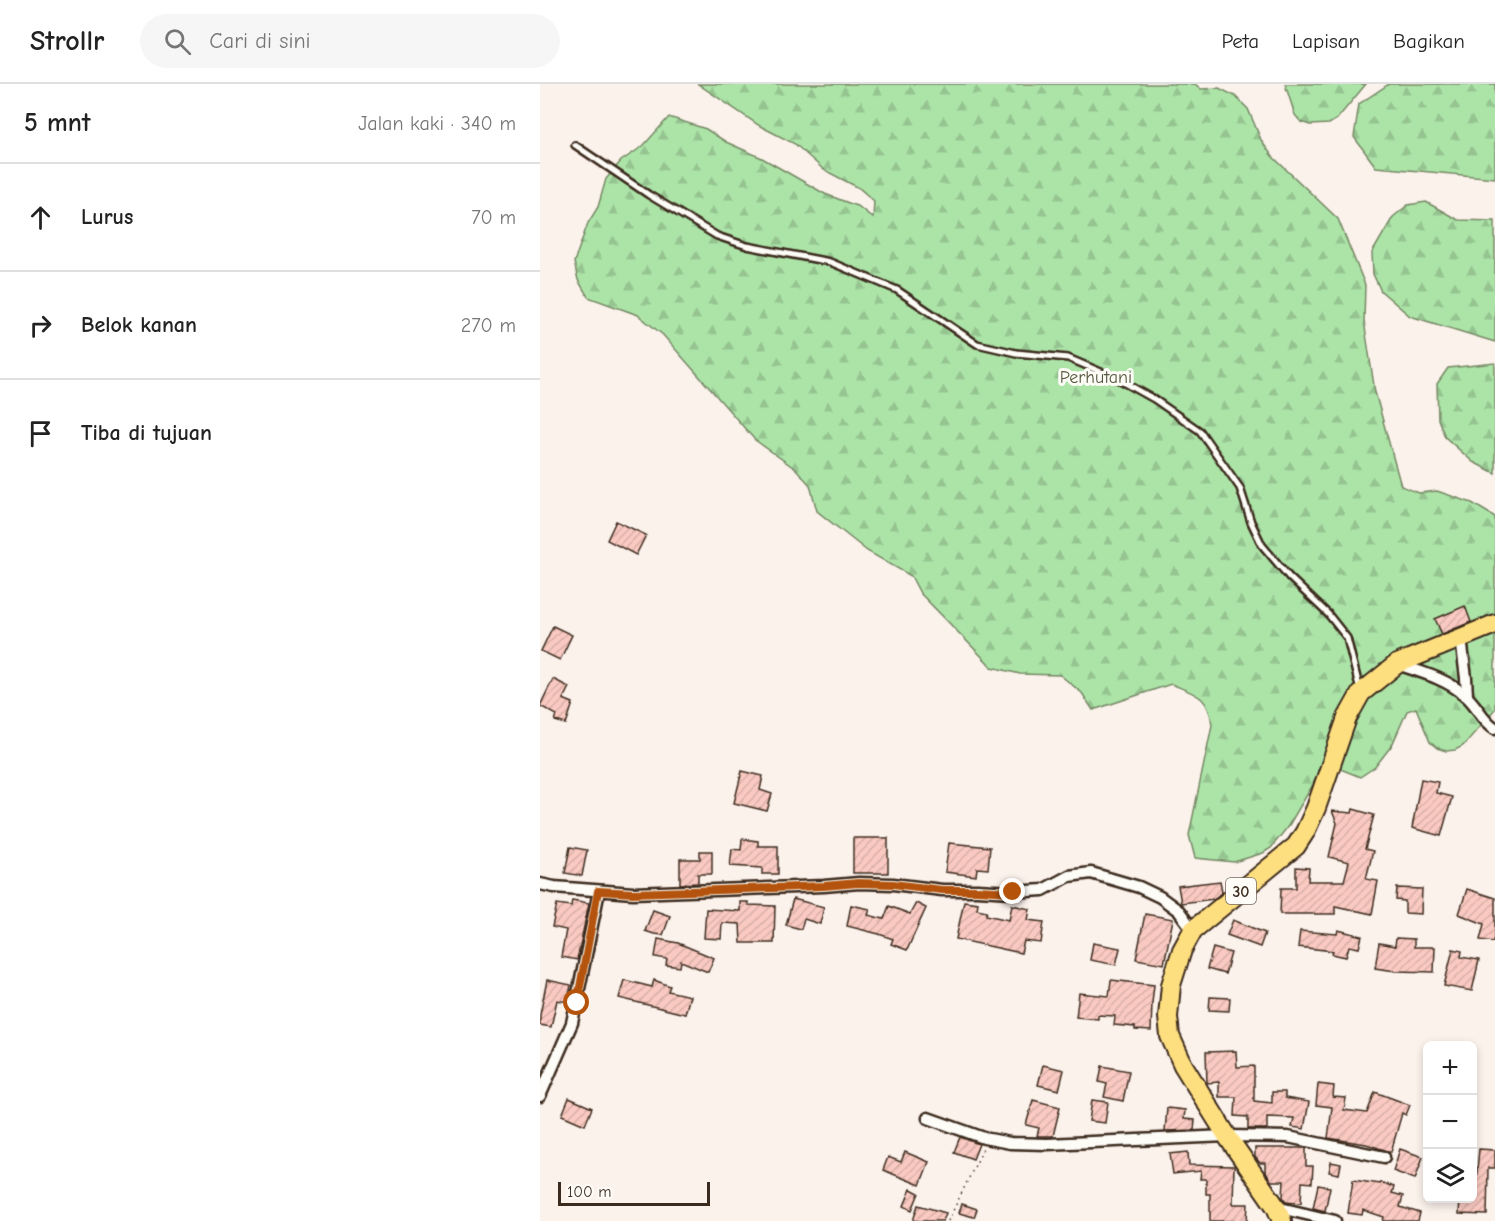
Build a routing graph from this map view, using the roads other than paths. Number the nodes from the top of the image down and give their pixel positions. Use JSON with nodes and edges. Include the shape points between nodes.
{"nodes":[{"id":1,"x":575,"y":145,"type":"dead end"},
{"id":2,"x":1495,"y":624,"type":"edge"},
{"id":3,"x":1461,"y":638,"type":"junction"},
{"id":4,"x":1397,"y":664,"type":"junction"},
{"id":5,"x":1361,"y":693,"type":"junction"},
{"id":6,"x":1467,"y":696,"type":"junction"},
{"id":7,"x":1495,"y":728,"type":"edge"},
{"id":8,"x":540,"y":884,"type":"edge"},
{"id":9,"x":598,"y":891,"type":"junction"},
{"id":10,"x":1193,"y":930,"type":"junction"},
{"id":11,"x":540,"y":1096,"type":"edge"},
{"id":12,"x":928,"y":1118,"type":"dead end"},
{"id":13,"x":1227,"y":1136,"type":"junction"},
{"id":14,"x":1384,"y":1157,"type":"dead end"},
{"id":15,"x":1279,"y":1214,"type":"edge"},
{"id":16,"x":1335,"y":1221,"type":"edge"}],
"edges":[{"from":1,"to":5,"type":"lane","via":[[717,237],[830,262],[897,290],[977,344],[1068,358],[1137,389],[1200,431],[1240,488],[1262,545],[1347,639]]},
{"from":2,"to":3,"type":"highway","number":"30"},
{"from":3,"to":4,"type":"highway","number":"30"},
{"from":3,"to":6,"type":"street"},
{"from":4,"to":5,"type":"highway","number":"30"},
{"from":4,"to":6,"type":"street","via":[[1433,676]]},
{"from":5,"to":10,"type":"highway","number":"30","via":[[1347,718],[1316,808],[1296,846]]},
{"from":6,"to":7,"type":"street"},
{"from":8,"to":9,"type":"street"},
{"from":9,"to":10,"type":"street","via":[[633,893],[858,883],[1013,892],[1042,890],[1069,876],[1091,873],[1160,897],[1179,911]]},
{"from":9,"to":11,"type":"street","via":[[572,1023]]},
{"from":10,"to":13,"type":"highway","number":"30","via":[[1171,985],[1170,1036],[1183,1065]]},
{"from":12,"to":13,"type":"street","via":[[1010,1143]]},
{"from":13,"to":14,"type":"street","via":[[1288,1137]]},
{"from":13,"to":15,"type":"highway","number":"30"},
{"from":15,"to":16,"type":"street"}]}
